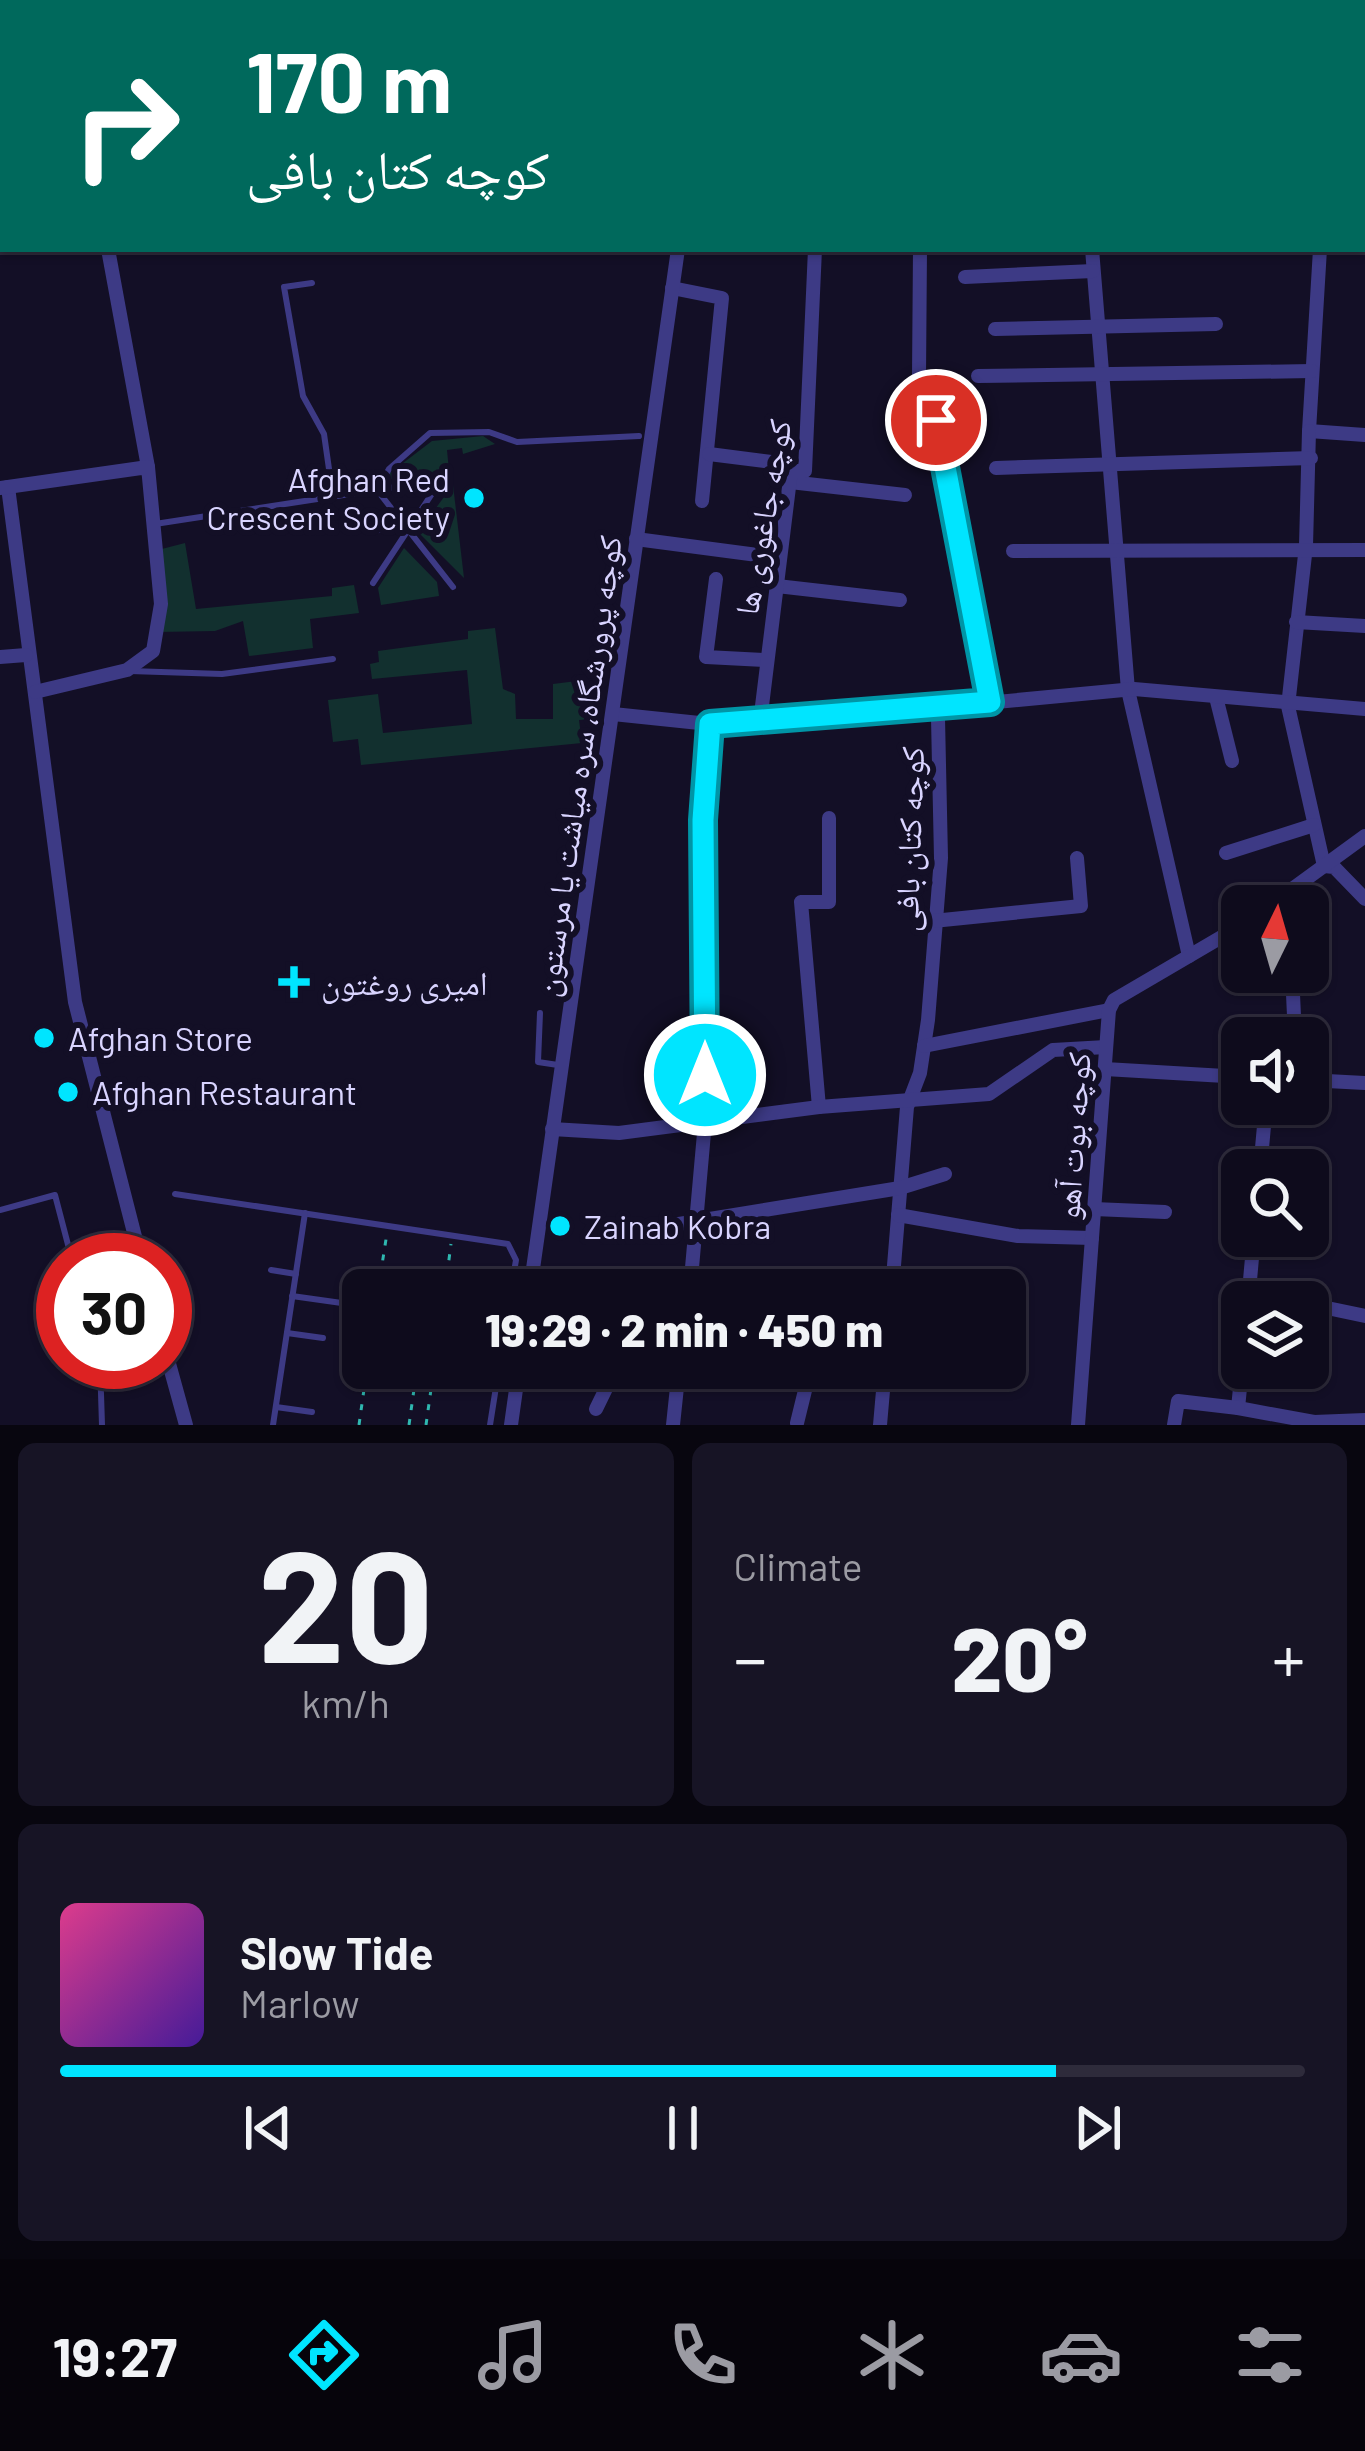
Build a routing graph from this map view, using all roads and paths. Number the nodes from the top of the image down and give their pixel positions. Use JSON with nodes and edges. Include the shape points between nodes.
{"nodes":[{"id":1,"x":109,"y":252,"type":"edge"},
{"id":2,"x":678,"y":252,"type":"edge"},
{"id":3,"x":815,"y":252,"type":"edge"},
{"id":4,"x":920,"y":252,"type":"edge"},
{"id":5,"x":1091,"y":252,"type":"edge"},
{"id":6,"x":1320,"y":252,"type":"edge"},
{"id":7,"x":1093,"y":271,"type":"junction"},
{"id":8,"x":965,"y":277,"type":"dead end"},
{"id":9,"x":313,"y":283,"type":"dead end"},
{"id":10,"x":672,"y":288,"type":"junction"},
{"id":11,"x":1216,"y":324,"type":"dead end"},
{"id":12,"x":1096,"y":325,"type":"junction"},
{"id":13,"x":994,"y":329,"type":"dead end"},
{"id":14,"x":1312,"y":371,"type":"junction"},
{"id":15,"x":978,"y":376,"type":"dead end"},
{"id":16,"x":1100,"y":376,"type":"junction"},
{"id":17,"x":1310,"y":431,"type":"junction"},
{"id":18,"x":1365,"y":435,"type":"edge"},
{"id":19,"x":639,"y":436,"type":"dead end"},
{"id":20,"x":709,"y":454,"type":"junction"},
{"id":21,"x":1310,"y":458,"type":"junction"},
{"id":22,"x":1106,"y":463,"type":"junction"},
{"id":23,"x":148,"y":467,"type":"junction"},
{"id":24,"x":996,"y":468,"type":"dead end"},
{"id":25,"x":790,"y":476,"type":"junction"},
{"id":26,"x":4,"y":487,"type":"edge"},
{"id":27,"x":377,"y":490,"type":"junction"},
{"id":28,"x":904,"y":495,"type":"dead end"},
{"id":29,"x":332,"y":497,"type":"junction"},
{"id":30,"x":702,"y":501,"type":"dead end"},
{"id":31,"x":151,"y":524,"type":"junction"},
{"id":32,"x":404,"y":530,"type":"junction"},
{"id":33,"x":371,"y":531,"type":"dead end"},
{"id":34,"x":636,"y":539,"type":"junction"},
{"id":35,"x":1306,"y":546,"type":"junction"},
{"id":36,"x":1365,"y":550,"type":"edge"},
{"id":37,"x":1013,"y":551,"type":"dead end"},
{"id":38,"x":1114,"y":551,"type":"junction"},
{"id":39,"x":780,"y":559,"type":"junction"},
{"id":40,"x":716,"y":579,"type":"dead end"},
{"id":41,"x":373,"y":583,"type":"dead end"},
{"id":42,"x":777,"y":586,"type":"junction"},
{"id":43,"x":453,"y":587,"type":"dead end"},
{"id":44,"x":900,"y":600,"type":"dead end"},
{"id":45,"x":1296,"y":622,"type":"junction"},
{"id":46,"x":1365,"y":626,"type":"edge"},
{"id":47,"x":26,"y":655,"type":"junction"},
{"id":48,"x":0,"y":657,"type":"edge"},
{"id":49,"x":333,"y":659,"type":"dead end"},
{"id":50,"x":766,"y":659,"type":"junction"},
{"id":51,"x":127,"y":670,"type":"junction"},
{"id":52,"x":1128,"y":690,"type":"junction"},
{"id":53,"x":35,"y":692,"type":"junction"},
{"id":54,"x":1216,"y":698,"type":"junction"},
{"id":55,"x":990,"y":702,"type":"junction"},
{"id":56,"x":1288,"y":706,"type":"junction"},
{"id":57,"x":933,"y":708,"type":"junction"},
{"id":58,"x":1365,"y":710,"type":"edge"},
{"id":59,"x":613,"y":714,"type":"junction"},
{"id":60,"x":760,"y":722,"type":"junction"},
{"id":61,"x":710,"y":724,"type":"junction"},
{"id":62,"x":1232,"y":760,"type":"dead end"},
{"id":63,"x":829,"y":818,"type":"dead end"},
{"id":64,"x":1314,"y":825,"type":"junction"},
{"id":65,"x":1365,"y":836,"type":"edge"},
{"id":66,"x":1226,"y":853,"type":"dead end"},
{"id":67,"x":1077,"y":858,"type":"dead end"},
{"id":68,"x":1324,"y":866,"type":"junction"},
{"id":69,"x":1298,"y":885,"type":"edge"},
{"id":70,"x":1365,"y":899,"type":"edge"},
{"id":71,"x":933,"y":921,"type":"junction"},
{"id":72,"x":1221,"y":938,"type":"edge"},
{"id":73,"x":1190,"y":956,"type":"junction"},
{"id":74,"x":1109,"y":1010,"type":"junction"},
{"id":75,"x":540,"y":1013,"type":"dead end"},
{"id":76,"x":924,"y":1046,"type":"junction"},
{"id":77,"x":1106,"y":1047,"type":"junction"},
{"id":78,"x":562,"y":1066,"type":"junction"},
{"id":79,"x":1105,"y":1069,"type":"junction"},
{"id":80,"x":1221,"y":1076,"type":"edge"},
{"id":81,"x":1329,"y":1081,"type":"edge"},
{"id":82,"x":1365,"y":1083,"type":"edge"},
{"id":83,"x":909,"y":1101,"type":"junction"},
{"id":84,"x":819,"y":1107,"type":"junction"},
{"id":85,"x":705,"y":1122,"type":"junction"},
{"id":86,"x":553,"y":1130,"type":"junction"},
{"id":87,"x":945,"y":1174,"type":"dead end"},
{"id":88,"x":900,"y":1188,"type":"junction"},
{"id":89,"x":175,"y":1194,"type":"dead end"},
{"id":90,"x":1094,"y":1209,"type":"junction"},
{"id":91,"x":0,"y":1210,"type":"edge"},
{"id":92,"x":1165,"y":1212,"type":"dead end"},
{"id":93,"x":305,"y":1213,"type":"junction"},
{"id":94,"x":898,"y":1215,"type":"junction"},
{"id":95,"x":696,"y":1217,"type":"junction"},
{"id":96,"x":388,"y":1226,"type":"junction"},
{"id":97,"x":65,"y":1233,"type":"edge"},
{"id":98,"x":134,"y":1233,"type":"edge"},
{"id":99,"x":452,"y":1235,"type":"junction"},
{"id":100,"x":599,"y":1237,"type":"dead end"},
{"id":101,"x":1092,"y":1238,"type":"junction"},
{"id":102,"x":381,"y":1269,"type":"edge"},
{"id":103,"x":448,"y":1269,"type":"edge"},
{"id":104,"x":514,"y":1269,"type":"edge"},
{"id":105,"x":533,"y":1269,"type":"edge"},
{"id":106,"x":692,"y":1269,"type":"edge"},
{"id":107,"x":894,"y":1269,"type":"edge"},
{"id":108,"x":271,"y":1270,"type":"dead end"},
{"id":109,"x":296,"y":1274,"type":"junction"},
{"id":110,"x":292,"y":1296,"type":"junction"},
{"id":111,"x":342,"y":1303,"type":"edge"},
{"id":112,"x":1329,"y":1308,"type":"edge"},
{"id":113,"x":1365,"y":1316,"type":"edge"},
{"id":114,"x":287,"y":1333,"type":"junction"},
{"id":115,"x":323,"y":1338,"type":"dead end"},
{"id":116,"x":101,"y":1389,"type":"edge"},
{"id":117,"x":176,"y":1389,"type":"edge"},
{"id":118,"x":364,"y":1389,"type":"edge"},
{"id":119,"x":414,"y":1389,"type":"edge"},
{"id":120,"x":431,"y":1389,"type":"edge"},
{"id":121,"x":496,"y":1389,"type":"edge"},
{"id":122,"x":516,"y":1389,"type":"edge"},
{"id":123,"x":606,"y":1389,"type":"edge"},
{"id":124,"x":677,"y":1389,"type":"edge"},
{"id":125,"x":805,"y":1389,"type":"edge"},
{"id":126,"x":883,"y":1389,"type":"edge"},
{"id":127,"x":1240,"y":1389,"type":"edge"},
{"id":128,"x":276,"y":1407,"type":"junction"},
{"id":129,"x":1238,"y":1408,"type":"junction"},
{"id":130,"x":596,"y":1409,"type":"dead end"},
{"id":131,"x":312,"y":1412,"type":"dead end"},
{"id":132,"x":1365,"y":1420,"type":"edge"},
{"id":133,"x":797,"y":1423,"type":"edge"},
{"id":134,"x":102,"y":1425,"type":"edge"},
{"id":135,"x":186,"y":1425,"type":"edge"},
{"id":136,"x":273,"y":1425,"type":"edge"},
{"id":137,"x":359,"y":1425,"type":"edge"},
{"id":138,"x":409,"y":1425,"type":"edge"},
{"id":139,"x":426,"y":1425,"type":"edge"},
{"id":140,"x":490,"y":1425,"type":"edge"},
{"id":141,"x":511,"y":1425,"type":"edge"},
{"id":142,"x":674,"y":1425,"type":"edge"},
{"id":143,"x":880,"y":1425,"type":"edge"},
{"id":144,"x":1078,"y":1425,"type":"edge"},
{"id":145,"x":1174,"y":1425,"type":"edge"}],
"edges":[{"from":1,"to":23,"type":"street"},
{"from":2,"to":10,"type":"street","name":"کوچه پرورشگاه، سره میاشت یا مرستون"},
{"from":3,"to":25,"type":"street","name":"کوچه جاغوری ها","via":[[805,471]]},
{"from":4,"to":55,"type":"street","via":[[919,377],[929,383]]},
{"from":5,"to":7,"type":"street"},
{"from":6,"to":14,"type":"street"},
{"from":7,"to":8,"type":"street"},
{"from":7,"to":12,"type":"street"},
{"from":9,"to":29,"type":"lane","via":[[284,287],[302,396],[324,434]]},
{"from":10,"to":20,"type":"street","via":[[722,298]]},
{"from":10,"to":34,"type":"street","name":"کوچه پرورشگاه، سره میاشت یا مرستون"},
{"from":11,"to":12,"type":"street"},
{"from":12,"to":13,"type":"street"},
{"from":12,"to":16,"type":"street"},
{"from":14,"to":16,"type":"street"},
{"from":14,"to":17,"type":"street"},
{"from":15,"to":16,"type":"street"},
{"from":16,"to":22,"type":"street"},
{"from":17,"to":18,"type":"street"},
{"from":17,"to":21,"type":"street"},
{"from":19,"to":27,"type":"lane","via":[[517,442],[489,431],[430,433],[388,469]]},
{"from":20,"to":25,"type":"street","via":[[787,464]]},
{"from":20,"to":30,"type":"street"},
{"from":21,"to":22,"type":"street"},
{"from":21,"to":35,"type":"street"},
{"from":22,"to":24,"type":"street"},
{"from":22,"to":38,"type":"street"},
{"from":23,"to":26,"type":"street"},
{"from":23,"to":31,"type":"street"},
{"from":25,"to":28,"type":"street"},
{"from":25,"to":39,"type":"street","name":"کوچه جاغوری ها"},
{"from":26,"to":47,"type":"street"},
{"from":27,"to":29,"type":"lane"},
{"from":27,"to":32,"type":"lane"},
{"from":27,"to":32,"type":"lane","via":[[441,480]]},
{"from":29,"to":31,"type":"lane"},
{"from":31,"to":51,"type":"street","via":[[160,604],[154,651]]},
{"from":32,"to":33,"type":"lane"},
{"from":32,"to":41,"type":"lane"},
{"from":32,"to":43,"type":"lane"},
{"from":34,"to":39,"type":"street"},
{"from":34,"to":59,"type":"street","name":"کوچه پرورشگاه، سره میاشت یا مرستون"},
{"from":35,"to":36,"type":"street"},
{"from":35,"to":38,"type":"street"},
{"from":35,"to":45,"type":"street"},
{"from":37,"to":38,"type":"street"},
{"from":38,"to":52,"type":"street"},
{"from":39,"to":42,"type":"street","name":"کوچه جاغوری ها"},
{"from":40,"to":50,"type":"street","via":[[706,657]]},
{"from":42,"to":44,"type":"street"},
{"from":42,"to":50,"type":"street","name":"کوچه جاغوری ها"},
{"from":45,"to":46,"type":"street"},
{"from":45,"to":56,"type":"street"},
{"from":47,"to":48,"type":"street"},
{"from":47,"to":53,"type":"street"},
{"from":49,"to":51,"type":"lane","via":[[222,674]]},
{"from":50,"to":60,"type":"street","name":"کوچه جاغوری ها"},
{"from":51,"to":53,"type":"street"},
{"from":52,"to":54,"type":"street"},
{"from":52,"to":55,"type":"street"},
{"from":52,"to":73,"type":"street"},
{"from":53,"to":98,"type":"street","via":[[74,1002]]},
{"from":54,"to":56,"type":"street"},
{"from":54,"to":62,"type":"street"},
{"from":55,"to":57,"type":"street"},
{"from":56,"to":58,"type":"street"},
{"from":56,"to":64,"type":"street"},
{"from":57,"to":60,"type":"street","name":"کوچه کتان بافی"},
{"from":57,"to":71,"type":"street","name":"کوچه کتان بافی","via":[[941,858]]},
{"from":59,"to":61,"type":"street","name":"کوچه کتان بافی"},
{"from":59,"to":78,"type":"street","name":"کوچه پرورشگاه، سره میاشت یا مرستون"},
{"from":60,"to":61,"type":"street","name":"کوچه کتان بافی"},
{"from":61,"to":85,"type":"street"},
{"from":63,"to":84,"type":"street","via":[[829,902],[802,902]]},
{"from":64,"to":66,"type":"street"},
{"from":64,"to":68,"type":"street"},
{"from":65,"to":68,"type":"street"},
{"from":67,"to":71,"type":"street","via":[[1081,906]]},
{"from":68,"to":69,"type":"street"},
{"from":68,"to":70,"type":"street"},
{"from":71,"to":76,"type":"street","name":"کوچه کتان بافی"},
{"from":72,"to":73,"type":"street","name":"کوچه بوت آهو"},
{"from":73,"to":74,"type":"street","name":"کوچه بوت آهو"},
{"from":74,"to":76,"type":"street"},
{"from":74,"to":77,"type":"street","name":"کوچه بوت آهو"},
{"from":75,"to":78,"type":"lane","via":[[538,1062]]},
{"from":76,"to":83,"type":"street","name":"کوچه کتان بافی"},
{"from":77,"to":79,"type":"street","name":"کوچه بوت آهو"},
{"from":77,"to":83,"type":"street","via":[[1053,1050],[988,1094]]},
{"from":78,"to":86,"type":"street","name":"کوچه پرورشگاه، سره میاشت یا مرستون"},
{"from":79,"to":80,"type":"street"},
{"from":79,"to":90,"type":"street","name":"کوچه بوت آهو"},
{"from":81,"to":82,"type":"street"},
{"from":83,"to":84,"type":"street"},
{"from":83,"to":88,"type":"street","name":"کوچه کتان بافی"},
{"from":84,"to":85,"type":"street"},
{"from":85,"to":86,"type":"street","via":[[619,1133]]},
{"from":85,"to":95,"type":"street"},
{"from":86,"to":105,"type":"street","name":"کوچه پرورشگاه، سره میاشت یا مرستون"},
{"from":87,"to":88,"type":"street"},
{"from":88,"to":94,"type":"street","name":"کوچه کتان بافی"},
{"from":88,"to":95,"type":"street"},
{"from":89,"to":93,"type":"lane"},
{"from":90,"to":92,"type":"street"},
{"from":90,"to":101,"type":"street","name":"کوچه بوت آهو"},
{"from":91,"to":97,"type":"lane","via":[[55,1195]]},
{"from":93,"to":96,"type":"lane"},
{"from":93,"to":109,"type":"lane"},
{"from":94,"to":101,"type":"street","via":[[1018,1236]]},
{"from":94,"to":107,"type":"street","name":"کوچه کتان بافی"},
{"from":95,"to":100,"type":"street"},
{"from":95,"to":106,"type":"street"},
{"from":96,"to":99,"type":"lane"},
{"from":96,"to":102,"type":"path"},
{"from":99,"to":103,"type":"path"},
{"from":99,"to":104,"type":"lane","via":[[508,1244]]},
{"from":101,"to":144,"type":"street","name":"کوچه بوت آهو"},
{"from":108,"to":109,"type":"lane"},
{"from":109,"to":110,"type":"lane"},
{"from":110,"to":111,"type":"lane"},
{"from":110,"to":114,"type":"lane"},
{"from":112,"to":113,"type":"street"},
{"from":114,"to":115,"type":"lane"},
{"from":114,"to":128,"type":"lane"},
{"from":116,"to":134,"type":"lane"},
{"from":117,"to":135,"type":"street"},
{"from":118,"to":137,"type":"path"},
{"from":119,"to":138,"type":"path"},
{"from":120,"to":139,"type":"path"},
{"from":121,"to":140,"type":"lane"},
{"from":122,"to":141,"type":"street"},
{"from":123,"to":130,"type":"street"},
{"from":124,"to":142,"type":"street"},
{"from":125,"to":133,"type":"street"},
{"from":126,"to":143,"type":"street"},
{"from":127,"to":129,"type":"street"},
{"from":128,"to":131,"type":"lane"},
{"from":128,"to":136,"type":"lane"},
{"from":129,"to":132,"type":"street","via":[[1314,1423]]},
{"from":129,"to":145,"type":"street","via":[[1178,1401]]}]}
